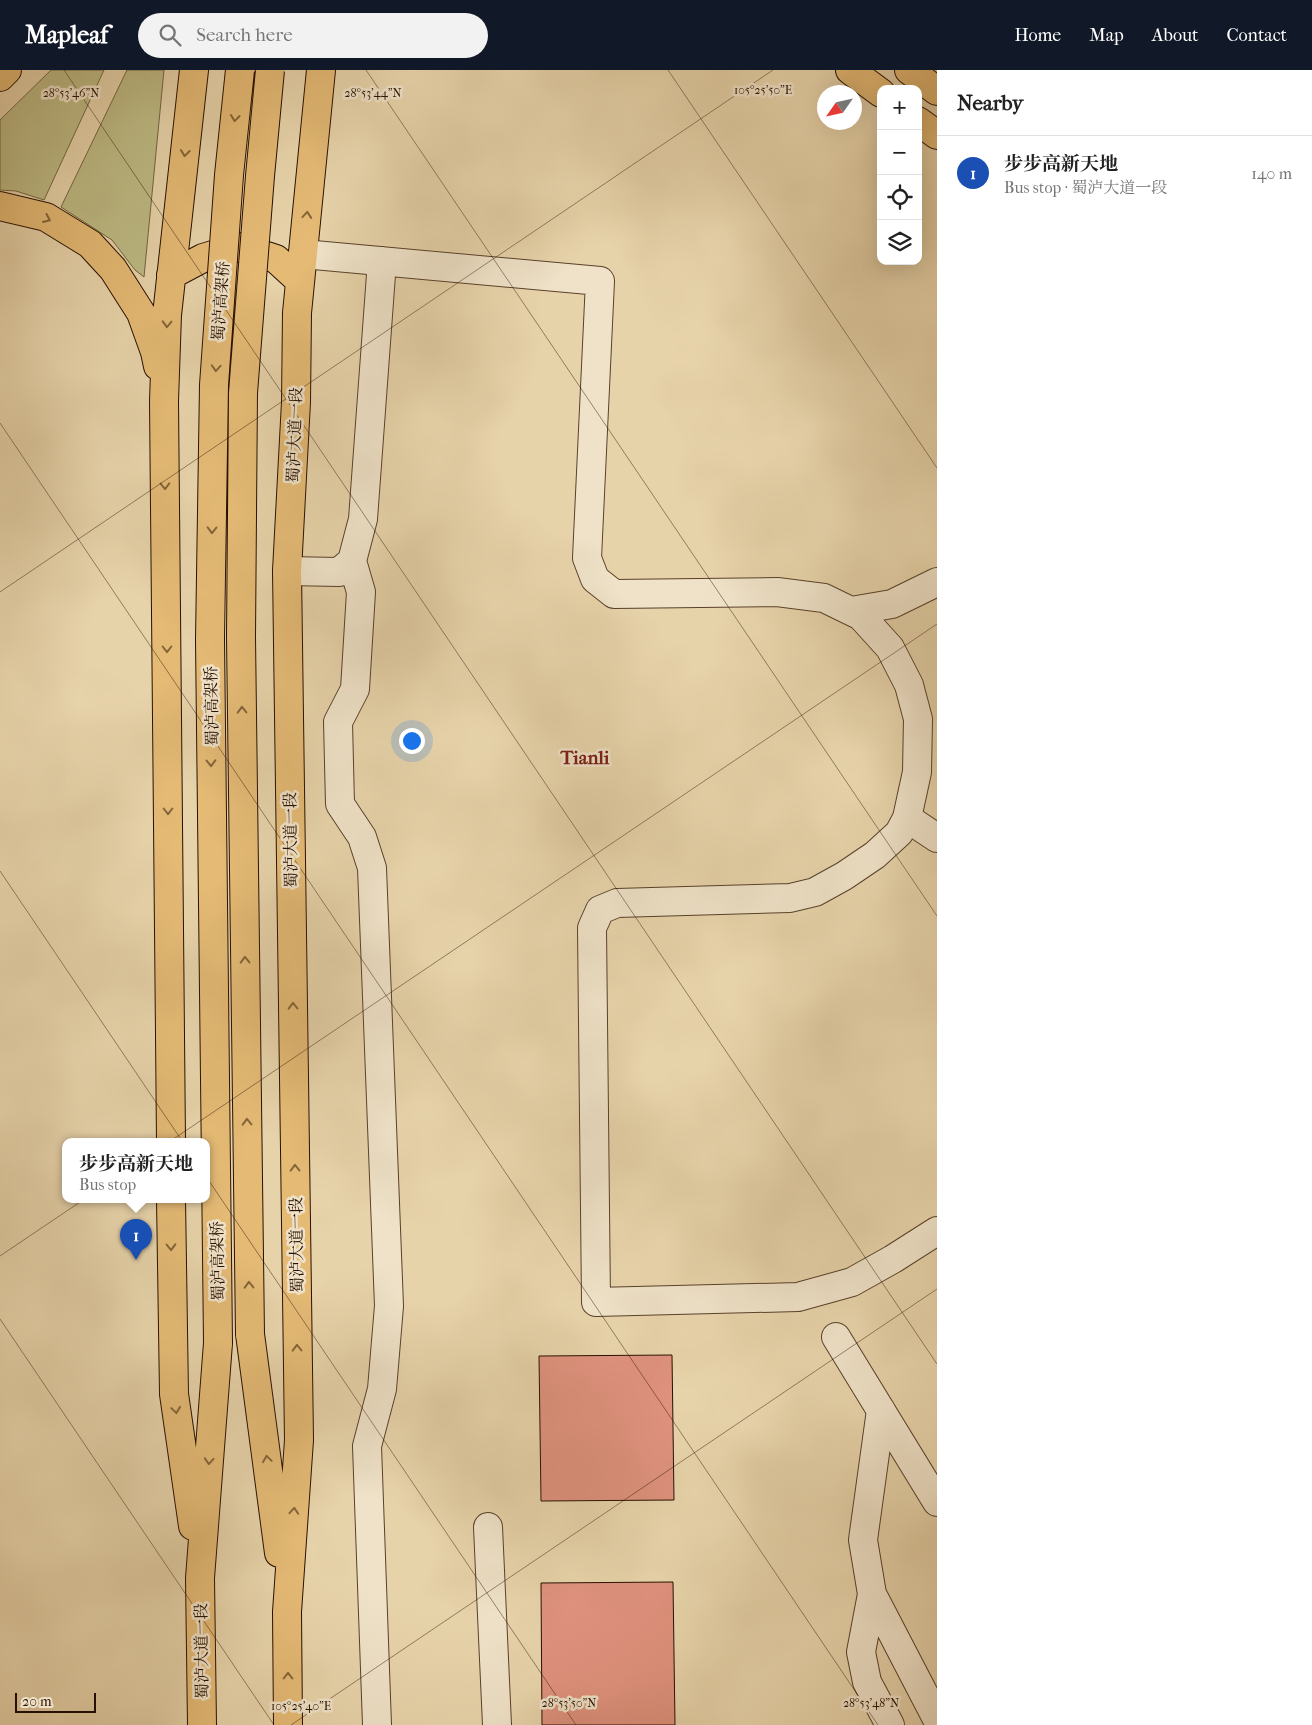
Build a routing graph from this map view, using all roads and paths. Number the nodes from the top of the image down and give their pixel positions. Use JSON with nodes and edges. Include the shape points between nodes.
{"nodes":[{"id":1,"x":7,"y":70,"type":"edge"},
{"id":2,"x":240,"y":70,"type":"edge"},
{"id":3,"x":270,"y":70,"type":"edge"},
{"id":4,"x":850,"y":70,"type":"edge"},
{"id":5,"x":909,"y":70,"type":"edge"},
{"id":6,"x":195,"y":72,"type":"edge"},
{"id":7,"x":317,"y":73,"type":"edge"},
{"id":8,"x":0,"y":77,"type":"edge"},
{"id":9,"x":877,"y":90,"type":"edge"},
{"id":10,"x":937,"y":91,"type":"edge"},
{"id":11,"x":922,"y":124,"type":"edge"},
{"id":12,"x":937,"y":135,"type":"edge"},
{"id":13,"x":0,"y":206,"type":"edge"},
{"id":14,"x":303,"y":254,"type":"junction"},
{"id":15,"x":382,"y":261,"type":"junction"},
{"id":16,"x":171,"y":275,"type":"junction"},
{"id":17,"x":300,"y":281,"type":"junction"},
{"id":18,"x":164,"y":401,"type":"junction"},
{"id":19,"x":352,"y":561,"type":"junction"},
{"id":20,"x":287,"y":571,"type":"junction"},
{"id":21,"x":937,"y":582,"type":"edge"},
{"id":22,"x":851,"y":611,"type":"junction"},
{"id":23,"x":907,"y":818,"type":"junction"},
{"id":24,"x":937,"y":838,"type":"edge"},
{"id":25,"x":170,"y":1138,"type":"edge"},
{"id":26,"x":171,"y":1203,"type":"edge"},
{"id":27,"x":937,"y":1231,"type":"edge"},
{"id":28,"x":250,"y":1334,"type":"joint"},
{"id":29,"x":836,"y":1337,"type":"dead end"},
{"id":30,"x":218,"y":1342,"type":"joint"},
{"id":31,"x":881,"y":1410,"type":"junction"},
{"id":32,"x":937,"y":1502,"type":"edge"},
{"id":33,"x":488,"y":1527,"type":"dead end"},
{"id":34,"x":200,"y":1578,"type":"junction"},
{"id":35,"x":872,"y":1594,"type":"junction"},
{"id":36,"x":287,"y":1612,"type":"junction"},
{"id":37,"x":937,"y":1719,"type":"edge"},
{"id":38,"x":202,"y":1725,"type":"edge"},
{"id":39,"x":288,"y":1725,"type":"edge"},
{"id":40,"x":377,"y":1725,"type":"edge"},
{"id":41,"x":497,"y":1725,"type":"edge"},
{"id":42,"x":890,"y":1725,"type":"edge"}],
"edges":[{"from":1,"to":8,"type":"main road"},
{"from":2,"to":30,"type":"main road","name":"蜀泸高架桥","one_way":true,"bridge":true,"via":[[214,385],[210,639]]},
{"from":28,"to":3,"type":"main road","name":"蜀泸高架桥","one_way":true,"bridge":true,"via":[[242,657],[243,393]]},
{"from":4,"to":9,"type":"main road"},
{"from":5,"to":10,"type":"main road"},
{"from":6,"to":16,"type":"main road","one_way":true},
{"from":14,"to":7,"type":"main road","name":"蜀泸大道一段","one_way":true},
{"from":11,"to":12,"type":"main road"},
{"from":13,"to":18,"type":"main road","one_way":true,"via":[[46,217],[90,244],[113,269],[144,321],[155,352]]},
{"from":14,"to":15,"type":"street"},
{"from":14,"to":17,"type":"main road","name":"蜀泸大道一段"},
{"from":15,"to":19,"type":"street","via":[[363,519]]},
{"from":15,"to":22,"type":"street","via":[[600,281],[587,558],[596,579],[614,594],[777,592],[824,598]]},
{"from":16,"to":17,"type":"main road","via":[[203,258],[240,247],[276,259]]},
{"from":16,"to":18,"type":"main road","one_way":true},
{"from":17,"to":20,"type":"main road","name":"蜀泸大道一段"},
{"from":18,"to":25,"type":"main road","one_way":true},
{"from":19,"to":20,"type":"street","via":[[339,572]]},
{"from":19,"to":40,"type":"street","via":[[360,592],[355,689],[338,722],[340,804],[362,837],[372,868],[389,1306],[382,1389],[367,1446]]},
{"from":36,"to":20,"type":"main road","name":"蜀泸大道一段","one_way":true,"via":[[298,1440]]},
{"from":21,"to":22,"type":"street","via":[[892,604]]},
{"from":22,"to":23,"type":"street","via":[[861,616],[890,648],[909,685],[918,719],[918,736],[917,772]]},
{"from":23,"to":24,"type":"street"},
{"from":23,"to":27,"type":"street","via":[[899,832],[875,855],[815,892],[790,898],[617,903],[600,910],[592,928],[596,1302],[798,1298],[852,1282]]},
{"from":26,"to":34,"type":"main road","name":"蜀泸大道一段","one_way":true,"via":[[174,1394]]},
{"from":36,"to":28,"type":"main road","name":"蜀泸大道一段","one_way":true},
{"from":29,"to":31,"type":"street"},
{"from":30,"to":34,"type":"main road","name":"蜀泸大道一段","one_way":true},
{"from":31,"to":32,"type":"street"},
{"from":31,"to":35,"type":"street","via":[[863,1540]]},
{"from":33,"to":41,"type":"street"},
{"from":34,"to":38,"type":"main road","name":"蜀泸大道一段"},
{"from":35,"to":37,"type":"street"},
{"from":35,"to":42,"type":"street","via":[[861,1652],[867,1682]]},
{"from":39,"to":36,"type":"main road","name":"蜀泸大道一段","one_way":true}]}
